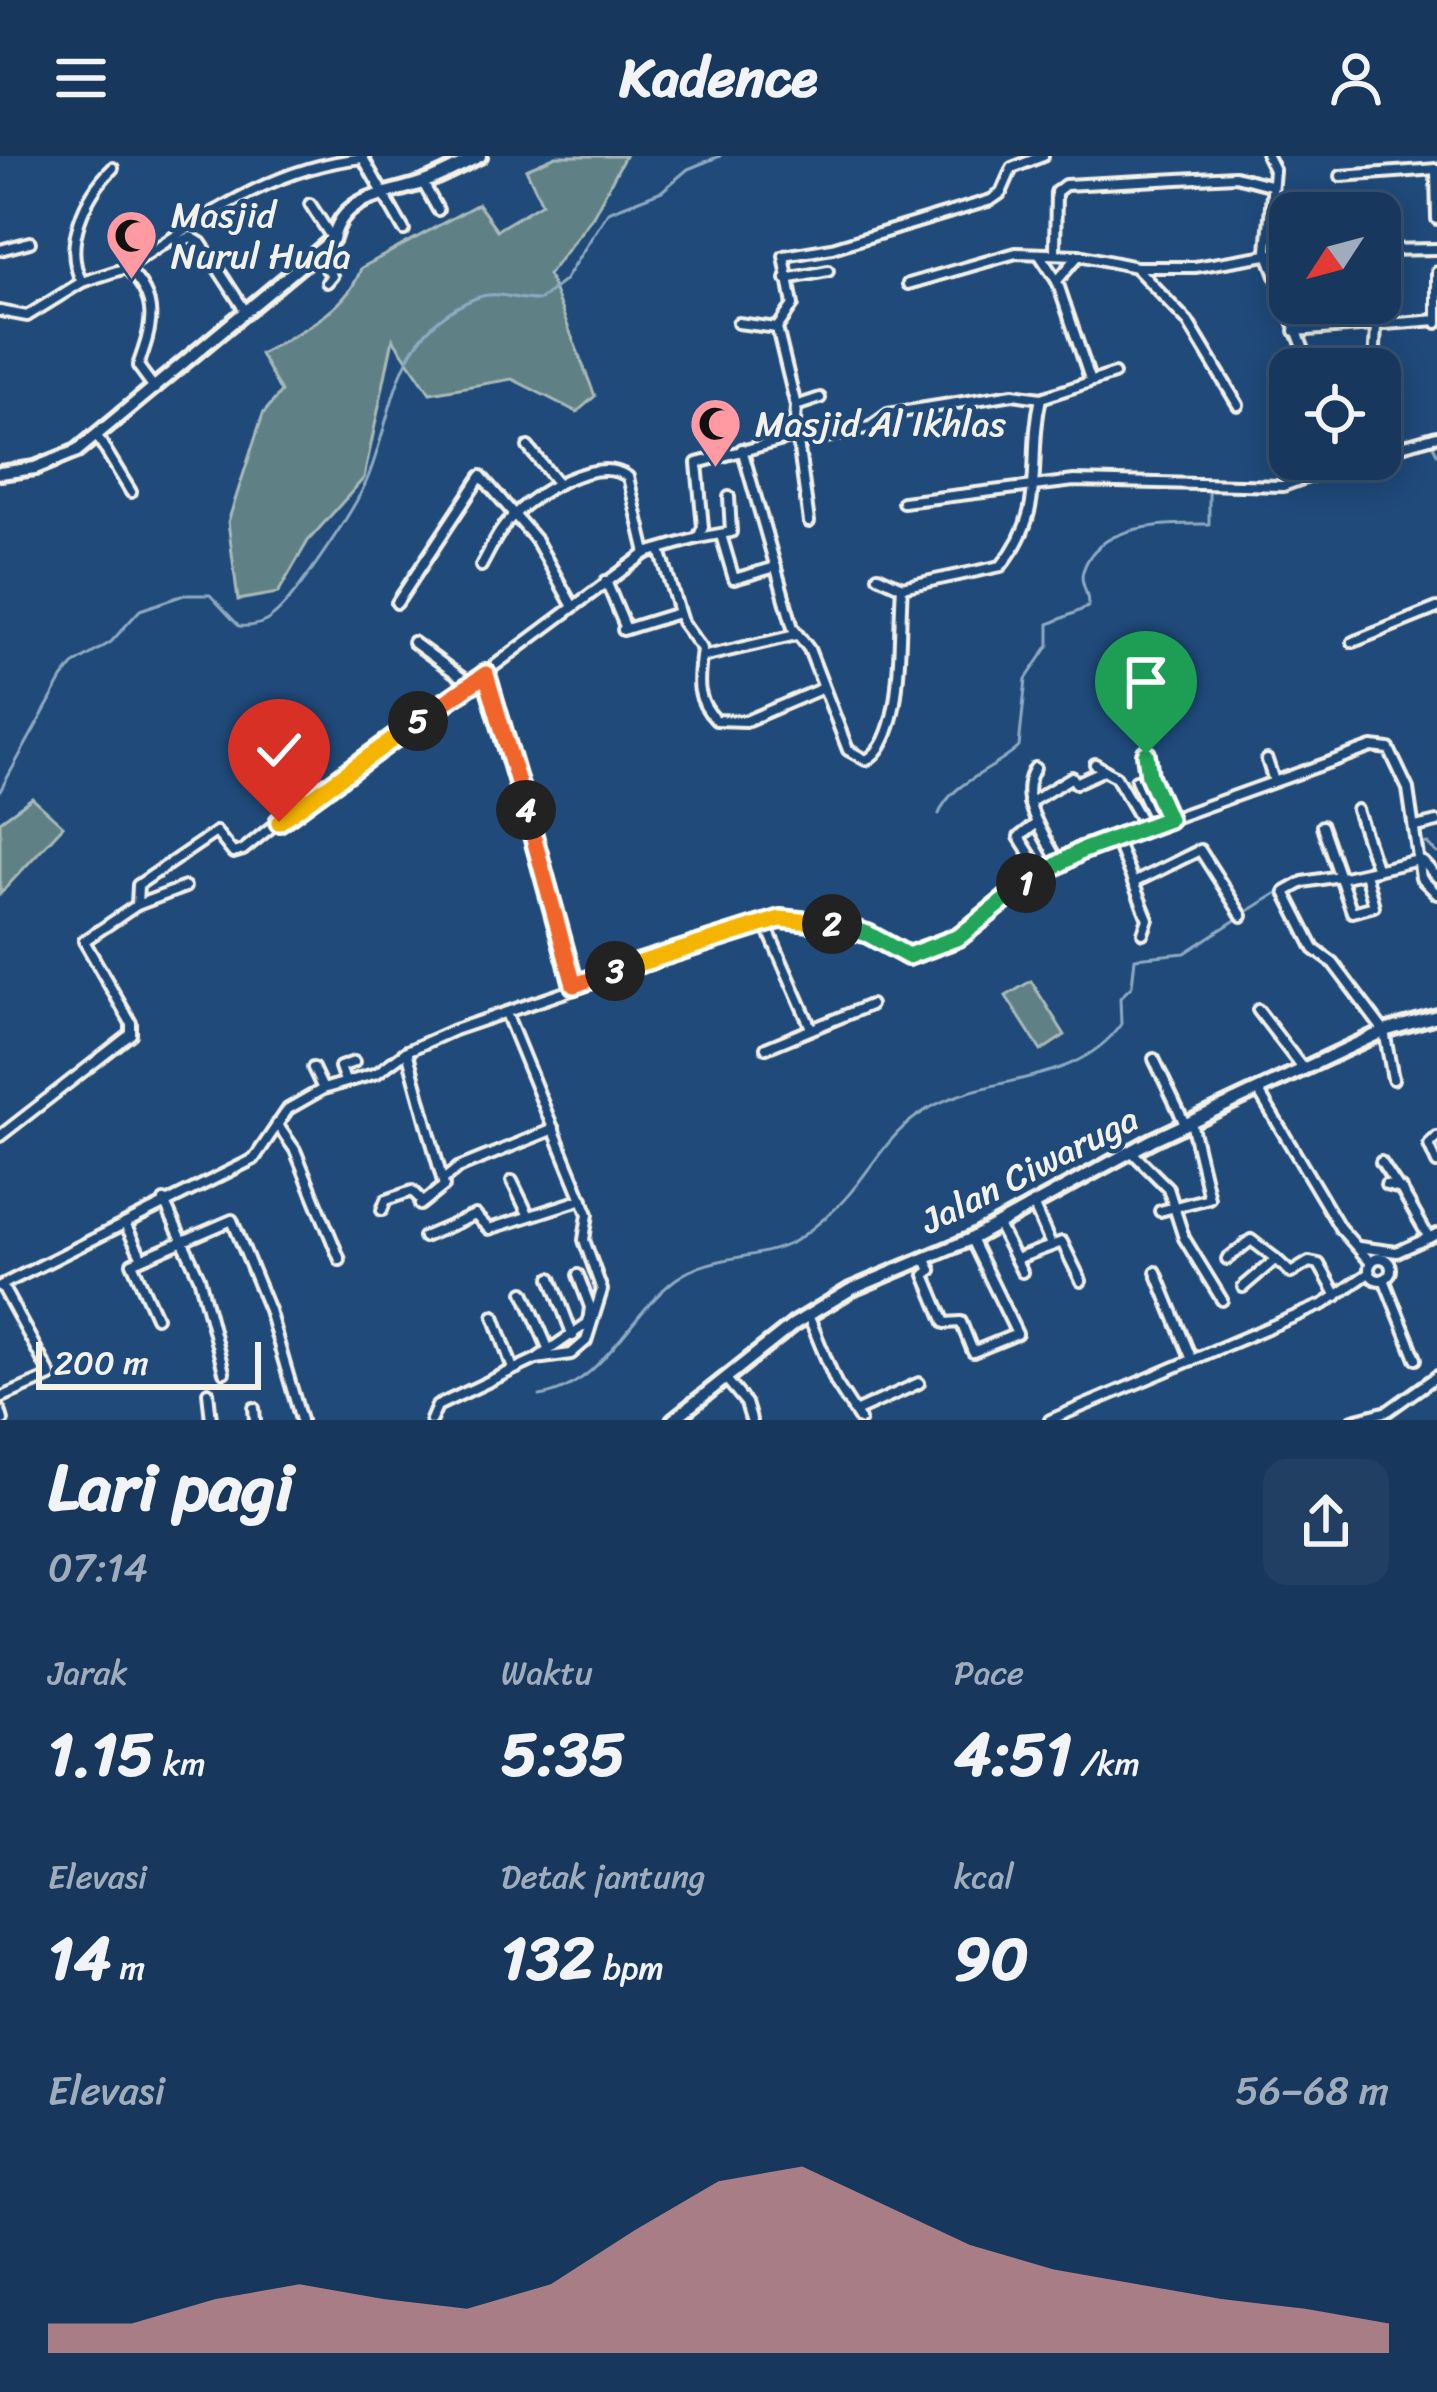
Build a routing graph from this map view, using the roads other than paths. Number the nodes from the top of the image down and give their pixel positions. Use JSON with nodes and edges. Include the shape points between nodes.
{"nodes":[{"id":1,"x":480,"y":156,"type":"edge"},
{"id":2,"x":1043,"y":156,"type":"edge"},
{"id":3,"x":1267,"y":156,"type":"edge"},
{"id":4,"x":362,"y":157,"type":"edge"},
{"id":5,"x":113,"y":168,"type":"dead end"},
{"id":6,"x":1437,"y":169,"type":"edge"},
{"id":7,"x":1341,"y":176,"type":"dead end"},
{"id":8,"x":423,"y":183,"type":"junction"},
{"id":9,"x":1270,"y":185,"type":"junction"},
{"id":10,"x":380,"y":191,"type":"junction"},
{"id":11,"x":310,"y":204,"type":"dead end"},
{"id":12,"x":438,"y":210,"type":"dead end"},
{"id":13,"x":1437,"y":218,"type":"edge"},
{"id":14,"x":404,"y":230,"type":"dead end"},
{"id":15,"x":333,"y":239,"type":"junction"},
{"id":16,"x":30,"y":242,"type":"dead end"},
{"id":17,"x":170,"y":243,"type":"junction"},
{"id":18,"x":1437,"y":249,"type":"edge"},
{"id":19,"x":0,"y":250,"type":"edge"},
{"id":20,"x":1401,"y":250,"type":"edge"},
{"id":21,"x":1055,"y":251,"type":"junction"},
{"id":22,"x":1267,"y":251,"type":"junction"},
{"id":23,"x":1038,"y":253,"type":"junction"},
{"id":24,"x":316,"y":254,"type":"junction"},
{"id":25,"x":1079,"y":255,"type":"junction"},
{"id":26,"x":1136,"y":267,"type":"junction"},
{"id":27,"x":126,"y":268,"type":"junction"},
{"id":28,"x":828,"y":271,"type":"dead end"},
{"id":29,"x":1437,"y":272,"type":"edge"},
{"id":30,"x":786,"y":279,"type":"junction"},
{"id":31,"x":1058,"y":281,"type":"junction"},
{"id":32,"x":82,"y":282,"type":"junction"},
{"id":33,"x":327,"y":282,"type":"dead end"},
{"id":34,"x":908,"y":284,"type":"dead end"},
{"id":35,"x":0,"y":310,"type":"edge"},
{"id":36,"x":245,"y":312,"type":"junction"},
{"id":37,"x":1437,"y":321,"type":"edge"},
{"id":38,"x":737,"y":323,"type":"dead end"},
{"id":39,"x":1376,"y":326,"type":"junction"},
{"id":40,"x":776,"y":328,"type":"junction"},
{"id":41,"x":1295,"y":331,"type":"junction"},
{"id":42,"x":1302,"y":348,"type":"edge"},
{"id":43,"x":1375,"y":348,"type":"edge"},
{"id":44,"x":1114,"y":374,"type":"dead end"},
{"id":45,"x":1090,"y":380,"type":"junction"},
{"id":46,"x":155,"y":389,"type":"junction"},
{"id":47,"x":820,"y":398,"type":"dead end"},
{"id":48,"x":1041,"y":398,"type":"junction"},
{"id":49,"x":1238,"y":405,"type":"dead end"},
{"id":50,"x":796,"y":406,"type":"junction"},
{"id":51,"x":97,"y":436,"type":"junction"},
{"id":52,"x":1437,"y":436,"type":"edge"},
{"id":53,"x":796,"y":440,"type":"junction"},
{"id":54,"x":1401,"y":446,"type":"edge"},
{"id":55,"x":528,"y":447,"type":"dead end"},
{"id":56,"x":742,"y":449,"type":"junction"},
{"id":57,"x":0,"y":473,"type":"edge"},
{"id":58,"x":1300,"y":480,"type":"edge"},
{"id":59,"x":558,"y":484,"type":"junction"},
{"id":60,"x":1037,"y":486,"type":"junction"},
{"id":61,"x":131,"y":492,"type":"dead end"},
{"id":62,"x":729,"y":497,"type":"dead end"},
{"id":63,"x":903,"y":502,"type":"dead end"},
{"id":64,"x":513,"y":515,"type":"junction"},
{"id":65,"x":809,"y":522,"type":"dead end"},
{"id":66,"x":721,"y":535,"type":"junction"},
{"id":67,"x":698,"y":538,"type":"junction"},
{"id":68,"x":660,"y":550,"type":"junction"},
{"id":69,"x":646,"y":553,"type":"junction"},
{"id":70,"x":481,"y":566,"type":"dead end"},
{"id":71,"x":776,"y":567,"type":"junction"},
{"id":72,"x":878,"y":576,"type":"dead end"},
{"id":73,"x":606,"y":581,"type":"junction"},
{"id":74,"x":902,"y":587,"type":"junction"},
{"id":75,"x":397,"y":603,"type":"dead end"},
{"id":76,"x":572,"y":605,"type":"junction"},
{"id":77,"x":1437,"y":608,"type":"edge"},
{"id":78,"x":678,"y":614,"type":"junction"},
{"id":79,"x":796,"y":635,"type":"junction"},
{"id":80,"x":412,"y":642,"type":"dead end"},
{"id":81,"x":1354,"y":642,"type":"dead end"},
{"id":82,"x":702,"y":657,"type":"junction"},
{"id":83,"x":486,"y":674,"type":"junction"},
{"id":84,"x":470,"y":683,"type":"junction"},
{"id":85,"x":824,"y":686,"type":"junction"},
{"id":86,"x":1146,"y":753,"type":"dead end"},
{"id":87,"x":1268,"y":760,"type":"dead end"},
{"id":88,"x":1035,"y":768,"type":"dead end"},
{"id":89,"x":1136,"y":780,"type":"dead end"},
{"id":90,"x":1274,"y":781,"type":"junction"},
{"id":91,"x":1029,"y":803,"type":"junction"},
{"id":92,"x":1357,"y":811,"type":"dead end"},
{"id":93,"x":1168,"y":819,"type":"junction"},
{"id":94,"x":1437,"y":822,"type":"edge"},
{"id":95,"x":1037,"y":823,"type":"junction"},
{"id":96,"x":1156,"y":823,"type":"junction"},
{"id":97,"x":1145,"y":826,"type":"junction"},
{"id":98,"x":1322,"y":826,"type":"dead end"},
{"id":99,"x":1416,"y":827,"type":"junction"},
{"id":100,"x":1114,"y":838,"type":"junction"},
{"id":101,"x":1418,"y":855,"type":"junction"},
{"id":102,"x":1058,"y":862,"type":"junction"},
{"id":103,"x":1377,"y":870,"type":"junction"},
{"id":104,"x":1042,"y":872,"type":"junction"},
{"id":105,"x":1365,"y":873,"type":"junction"},
{"id":106,"x":1340,"y":877,"type":"junction"},
{"id":107,"x":1437,"y":877,"type":"edge"},
{"id":108,"x":1133,"y":883,"type":"junction"},
{"id":109,"x":185,"y":887,"type":"dead end"},
{"id":110,"x":1437,"y":894,"type":"edge"},
{"id":111,"x":137,"y":904,"type":"junction"},
{"id":112,"x":1242,"y":916,"type":"dead end"},
{"id":113,"x":765,"y":923,"type":"junction"},
{"id":114,"x":1143,"y":933,"type":"dead end"},
{"id":115,"x":574,"y":985,"type":"junction"},
{"id":116,"x":870,"y":1005,"type":"dead end"},
{"id":117,"x":1258,"y":1010,"type":"dead end"},
{"id":118,"x":506,"y":1012,"type":"junction"},
{"id":119,"x":1437,"y":1016,"type":"edge"},
{"id":120,"x":811,"y":1028,"type":"junction"},
{"id":121,"x":1384,"y":1030,"type":"junction"},
{"id":122,"x":766,"y":1048,"type":"dead end"},
{"id":123,"x":407,"y":1051,"type":"junction"},
{"id":124,"x":1154,"y":1059,"type":"dead end"},
{"id":125,"x":354,"y":1062,"type":"dead end"},
{"id":126,"x":313,"y":1068,"type":"dead end"},
{"id":127,"x":1304,"y":1070,"type":"junction"},
{"id":128,"x":1393,"y":1079,"type":"dead end"},
{"id":129,"x":345,"y":1082,"type":"junction"},
{"id":130,"x":323,"y":1089,"type":"junction"},
{"id":131,"x":1259,"y":1092,"type":"junction"},
{"id":132,"x":1188,"y":1123,"type":"junction"},
{"id":133,"x":278,"y":1124,"type":"junction"},
{"id":134,"x":554,"y":1129,"type":"junction"},
{"id":135,"x":0,"y":1136,"type":"edge"},
{"id":136,"x":1437,"y":1137,"type":"edge"},
{"id":137,"x":1132,"y":1153,"type":"junction"},
{"id":138,"x":1381,"y":1162,"type":"dead end"},
{"id":139,"x":1437,"y":1163,"type":"edge"},
{"id":140,"x":443,"y":1180,"type":"junction"},
{"id":141,"x":512,"y":1181,"type":"dead end"},
{"id":142,"x":1386,"y":1185,"type":"dead end"},
{"id":143,"x":1398,"y":1187,"type":"junction"},
{"id":144,"x":583,"y":1198,"type":"junction"},
{"id":145,"x":164,"y":1201,"type":"junction"},
{"id":146,"x":1033,"y":1204,"type":"junction"},
{"id":147,"x":1178,"y":1208,"type":"junction"},
{"id":148,"x":382,"y":1210,"type":"dead end"},
{"id":149,"x":1160,"y":1210,"type":"dead end"},
{"id":150,"x":528,"y":1214,"type":"junction"},
{"id":151,"x":125,"y":1224,"type":"dead end"},
{"id":152,"x":998,"y":1225,"type":"junction"},
{"id":153,"x":1433,"y":1236,"type":"edge"},
{"id":154,"x":424,"y":1237,"type":"dead end"},
{"id":155,"x":183,"y":1239,"type":"junction"},
{"id":156,"x":971,"y":1239,"type":"junction"},
{"id":157,"x":1051,"y":1245,"type":"junction"},
{"id":158,"x":1359,"y":1247,"type":"junction"},
{"id":159,"x":925,"y":1257,"type":"junction"},
{"id":160,"x":142,"y":1258,"type":"junction"},
{"id":161,"x":1016,"y":1259,"type":"junction"},
{"id":162,"x":1227,"y":1259,"type":"dead end"},
{"id":163,"x":1276,"y":1259,"type":"junction"},
{"id":164,"x":340,"y":1260,"type":"dead end"},
{"id":165,"x":1370,"y":1268,"type":"junction"},
{"id":166,"x":1022,"y":1272,"type":"dead end"},
{"id":167,"x":1156,"y":1273,"type":"dead end"},
{"id":168,"x":578,"y":1275,"type":"dead end"},
{"id":169,"x":551,"y":1278,"type":"dead end"},
{"id":170,"x":1384,"y":1279,"type":"junction"},
{"id":171,"x":1081,"y":1281,"type":"dead end"},
{"id":172,"x":1,"y":1286,"type":"edge"},
{"id":173,"x":1243,"y":1287,"type":"dead end"},
{"id":174,"x":524,"y":1292,"type":"dead end"},
{"id":175,"x":1337,"y":1296,"type":"junction"},
{"id":176,"x":1222,"y":1300,"type":"dead end"},
{"id":177,"x":808,"y":1315,"type":"junction"},
{"id":178,"x":494,"y":1316,"type":"dead end"},
{"id":179,"x":156,"y":1317,"type":"dead end"},
{"id":180,"x":573,"y":1336,"type":"junction"},
{"id":181,"x":548,"y":1348,"type":"junction"},
{"id":182,"x":536,"y":1359,"type":"junction"},
{"id":183,"x":1416,"y":1359,"type":"dead end"},
{"id":184,"x":1192,"y":1360,"type":"junction"},
{"id":185,"x":513,"y":1369,"type":"junction"},
{"id":186,"x":224,"y":1372,"type":"dead end"},
{"id":187,"x":1437,"y":1376,"type":"edge"},
{"id":188,"x":727,"y":1379,"type":"junction"},
{"id":189,"x":919,"y":1383,"type":"dead end"},
{"id":190,"x":208,"y":1392,"type":"dead end"},
{"id":191,"x":0,"y":1398,"type":"edge"},
{"id":192,"x":254,"y":1408,"type":"dead end"},
{"id":193,"x":0,"y":1410,"type":"edge"},
{"id":194,"x":857,"y":1416,"type":"edge"},
{"id":195,"x":3,"y":1420,"type":"edge"},
{"id":196,"x":211,"y":1420,"type":"edge"},
{"id":197,"x":255,"y":1420,"type":"edge"},
{"id":198,"x":301,"y":1420,"type":"edge"},
{"id":199,"x":430,"y":1420,"type":"edge"},
{"id":200,"x":673,"y":1420,"type":"edge"},
{"id":201,"x":751,"y":1420,"type":"edge"},
{"id":202,"x":1049,"y":1420,"type":"edge"},
{"id":203,"x":1353,"y":1420,"type":"edge"}],
"edges":[{"from":1,"to":8,"type":"street"},
{"from":2,"to":30,"type":"street","via":[[1012,168],[991,200],[786,255]]},
{"from":3,"to":9,"type":"street"},
{"from":4,"to":10,"type":"street"},
{"from":4,"to":17,"type":"street","via":[[244,192]]},
{"from":5,"to":32,"type":"street","via":[[89,200],[76,237],[72,262]]},
{"from":6,"to":7,"type":"street"},
{"from":6,"to":13,"type":"street"},
{"from":8,"to":10,"type":"street"},
{"from":8,"to":12,"type":"street"},
{"from":9,"to":21,"type":"street","via":[[1234,176],[1065,184],[1056,192]]},
{"from":9,"to":22,"type":"street"},
{"from":10,"to":14,"type":"street"},
{"from":10,"to":15,"type":"street","via":[[338,220]]},
{"from":11,"to":15,"type":"street"},
{"from":15,"to":24,"type":"street"},
{"from":16,"to":19,"type":"street"},
{"from":17,"to":27,"type":"street"},
{"from":17,"to":36,"type":"street","via":[[194,238]]},
{"from":18,"to":20,"type":"street"},
{"from":21,"to":23,"type":"street"},
{"from":21,"to":25,"type":"street"},
{"from":22,"to":26,"type":"street","via":[[1206,266]]},
{"from":22,"to":41,"type":"street"},
{"from":23,"to":31,"type":"street"},
{"from":23,"to":34,"type":"street"},
{"from":24,"to":33,"type":"street","via":[[332,277]]},
{"from":24,"to":36,"type":"street"},
{"from":25,"to":26,"type":"street"},
{"from":25,"to":31,"type":"street"},
{"from":26,"to":49,"type":"street","via":[[1188,322]]},
{"from":27,"to":32,"type":"street"},
{"from":27,"to":46,"type":"street","via":[[151,302],[137,366]]},
{"from":28,"to":30,"type":"street"},
{"from":29,"to":37,"type":"street"},
{"from":30,"to":40,"type":"street","via":[[793,304]]},
{"from":31,"to":45,"type":"street"},
{"from":32,"to":35,"type":"street","via":[[27,316]]},
{"from":36,"to":46,"type":"street"},
{"from":37,"to":39,"type":"street"},
{"from":38,"to":40,"type":"street"},
{"from":39,"to":41,"type":"street"},
{"from":39,"to":43,"type":"street"},
{"from":40,"to":50,"type":"street"},
{"from":41,"to":42,"type":"street"},
{"from":44,"to":45,"type":"street"},
{"from":45,"to":48,"type":"street"},
{"from":46,"to":51,"type":"street"},
{"from":47,"to":50,"type":"street"},
{"from":48,"to":53,"type":"street","via":[[1013,394],[888,414],[870,427]]},
{"from":48,"to":60,"type":"street"},
{"from":50,"to":53,"type":"street"},
{"from":51,"to":57,"type":"street","via":[[62,460]]},
{"from":51,"to":61,"type":"street"},
{"from":52,"to":54,"type":"street"},
{"from":53,"to":56,"type":"street"},
{"from":53,"to":65,"type":"street"},
{"from":55,"to":59,"type":"street"},
{"from":56,"to":67,"type":"street","via":[[694,465]]},
{"from":56,"to":71,"type":"street"},
{"from":58,"to":60,"type":"street"},
{"from":59,"to":64,"type":"street"},
{"from":59,"to":69,"type":"street","via":[[626,473]]},
{"from":60,"to":63,"type":"street"},
{"from":60,"to":74,"type":"street","via":[[1027,526],[1001,566]]},
{"from":62,"to":66,"type":"street","via":[[733,526]]},
{"from":64,"to":70,"type":"street"},
{"from":64,"to":75,"type":"street","via":[[486,478],[477,479]]},
{"from":64,"to":76,"type":"street"},
{"from":66,"to":67,"type":"street"},
{"from":66,"to":71,"type":"street","via":[[734,579]]},
{"from":67,"to":68,"type":"street"},
{"from":68,"to":69,"type":"street"},
{"from":68,"to":78,"type":"street"},
{"from":69,"to":73,"type":"street"},
{"from":71,"to":79,"type":"street"},
{"from":72,"to":74,"type":"street"},
{"from":73,"to":76,"type":"street"},
{"from":73,"to":78,"type":"street","via":[[625,630]]},
{"from":74,"to":85,"type":"street","via":[[893,728],[878,753],[854,757]]},
{"from":76,"to":83,"type":"street"},
{"from":77,"to":81,"type":"street"},
{"from":78,"to":82,"type":"street"},
{"from":79,"to":82,"type":"street"},
{"from":79,"to":85,"type":"street"},
{"from":80,"to":84,"type":"street"},
{"from":82,"to":85,"type":"street","via":[[696,682],[716,720],[746,721]]},
{"from":83,"to":84,"type":"street"},
{"from":83,"to":115,"type":"street"},
{"from":84,"to":111,"type":"street","via":[[236,854],[216,832],[202,840],[135,888]]},
{"from":86,"to":93,"type":"street"},
{"from":87,"to":90,"type":"street"},
{"from":88,"to":91,"type":"street"},
{"from":89,"to":96,"type":"street"},
{"from":90,"to":93,"type":"street"},
{"from":90,"to":99,"type":"street","via":[[1383,746],[1408,789]]},
{"from":91,"to":95,"type":"street"},
{"from":91,"to":97,"type":"street","via":[[1072,777],[1076,783],[1109,769]]},
{"from":92,"to":103,"type":"street"},
{"from":93,"to":96,"type":"street"},
{"from":94,"to":99,"type":"street"},
{"from":95,"to":102,"type":"street"},
{"from":95,"to":104,"type":"street","via":[[1019,837]]},
{"from":96,"to":97,"type":"street"},
{"from":97,"to":100,"type":"street"},
{"from":98,"to":106,"type":"street"},
{"from":99,"to":101,"type":"street"},
{"from":100,"to":102,"type":"street"},
{"from":100,"to":108,"type":"street"},
{"from":101,"to":103,"type":"street"},
{"from":101,"to":107,"type":"street"},
{"from":101,"to":110,"type":"street","via":[[1424,884]]},
{"from":102,"to":104,"type":"street"},
{"from":103,"to":105,"type":"street"},
{"from":104,"to":113,"type":"street","via":[[959,937],[908,956],[849,928],[790,918]]},
{"from":105,"to":106,"type":"street"},
{"from":105,"to":106,"type":"street","via":[[1374,906],[1355,913]]},
{"from":106,"to":121,"type":"street","via":[[1285,892],[1314,950]]},
{"from":108,"to":112,"type":"street","via":[[1200,850]]},
{"from":108,"to":114,"type":"street","via":[[1148,919]]},
{"from":109,"to":111,"type":"street"},
{"from":111,"to":135,"type":"street","via":[[84,941],[131,1034]]},
{"from":113,"to":115,"type":"street"},
{"from":113,"to":120,"type":"street"},
{"from":115,"to":118,"type":"street"},
{"from":116,"to":120,"type":"street"},
{"from":117,"to":127,"type":"street"},
{"from":118,"to":123,"type":"street"},
{"from":118,"to":134,"type":"street"},
{"from":119,"to":121,"type":"street","name":"Jalan Ciwaruga"},
{"from":120,"to":122,"type":"street"},
{"from":121,"to":127,"type":"street","name":"Jalan Ciwaruga"},
{"from":121,"to":128,"type":"street"},
{"from":123,"to":129,"type":"street","via":[[377,1073]]},
{"from":123,"to":140,"type":"street"},
{"from":124,"to":132,"type":"street"},
{"from":125,"to":129,"type":"street","via":[[340,1067]]},
{"from":126,"to":130,"type":"street"},
{"from":127,"to":131,"type":"street","name":"Jalan Ciwaruga"},
{"from":129,"to":130,"type":"street"},
{"from":130,"to":133,"type":"street"},
{"from":131,"to":132,"type":"street","name":"Jalan Ciwaruga"},
{"from":131,"to":158,"type":"street","via":[[1326,1207]]},
{"from":132,"to":137,"type":"street","name":"Jalan Ciwaruga"},
{"from":132,"to":147,"type":"street","via":[[1209,1198]]},
{"from":133,"to":145,"type":"street","via":[[262,1154]]},
{"from":133,"to":164,"type":"street"},
{"from":134,"to":140,"type":"street"},
{"from":134,"to":144,"type":"street"},
{"from":136,"to":139,"type":"street","via":[[1429,1145]]},
{"from":137,"to":146,"type":"street","name":"Jalan Ciwaruga"},
{"from":137,"to":147,"type":"street"},
{"from":138,"to":143,"type":"street"},
{"from":140,"to":148,"type":"street","via":[[420,1203],[404,1192]]},
{"from":141,"to":150,"type":"street"},
{"from":142,"to":143,"type":"street"},
{"from":143,"to":153,"type":"street"},
{"from":144,"to":150,"type":"street"},
{"from":144,"to":182,"type":"street","via":[[590,1222],[584,1240],[602,1290],[592,1330],[571,1354]]},
{"from":145,"to":155,"type":"street"},
{"from":145,"to":172,"type":"street"},
{"from":146,"to":152,"type":"street","name":"Jalan Ciwaruga"},
{"from":146,"to":157,"type":"street"},
{"from":147,"to":149,"type":"street"},
{"from":147,"to":176,"type":"street","via":[[1184,1238]]},
{"from":150,"to":154,"type":"street","via":[[485,1230],[475,1216]]},
{"from":151,"to":160,"type":"street"},
{"from":152,"to":156,"type":"street","name":"Jalan Ciwaruga"},
{"from":152,"to":161,"type":"street"},
{"from":153,"to":158,"type":"street","via":[[1397,1252]]},
{"from":155,"to":160,"type":"street"},
{"from":155,"to":186,"type":"street"},
{"from":155,"to":198,"type":"street","via":[[233,1221]]},
{"from":156,"to":159,"type":"street","name":"Jalan Ciwaruga"},
{"from":156,"to":159,"type":"street","via":[[1017,1334],[992,1345],[973,1352],[961,1322],[944,1323]]},
{"from":157,"to":161,"type":"street"},
{"from":157,"to":171,"type":"street","via":[[1065,1245]]},
{"from":158,"to":165,"type":"street"},
{"from":159,"to":177,"type":"street","name":"Jalan Ciwaruga"},
{"from":160,"to":179,"type":"street","via":[[132,1265]]},
{"from":161,"to":166,"type":"street"},
{"from":162,"to":163,"type":"street","via":[[1250,1240]]},
{"from":163,"to":173,"type":"street"},
{"from":163,"to":175,"type":"street","via":[[1291,1273],[1319,1264]]},
{"from":165,"to":170,"type":"street"},
{"from":165,"to":170,"type":"street","via":[[1380,1258],[1389,1264]]},
{"from":165,"to":175,"type":"street"},
{"from":167,"to":184,"type":"street"},
{"from":168,"to":180,"type":"street","via":[[591,1315]]},
{"from":169,"to":180,"type":"street"},
{"from":170,"to":183,"type":"street"},
{"from":172,"to":191,"type":"street","via":[[51,1376]]},
{"from":174,"to":181,"type":"street"},
{"from":175,"to":184,"type":"street"},
{"from":177,"to":188,"type":"street","name":"Jalan Ciwaruga"},
{"from":177,"to":194,"type":"street"},
{"from":178,"to":185,"type":"street"},
{"from":180,"to":181,"type":"street"},
{"from":181,"to":182,"type":"street"},
{"from":182,"to":185,"type":"street"},
{"from":184,"to":202,"type":"street"},
{"from":185,"to":199,"type":"street","via":[[437,1406]]},
{"from":187,"to":203,"type":"street","via":[[1388,1411]]},
{"from":188,"to":200,"type":"street","name":"Jalan Ciwaruga"},
{"from":188,"to":201,"type":"street"},
{"from":189,"to":194,"type":"street"},
{"from":190,"to":196,"type":"street"},
{"from":192,"to":197,"type":"street"},
{"from":193,"to":195,"type":"street"}]}
